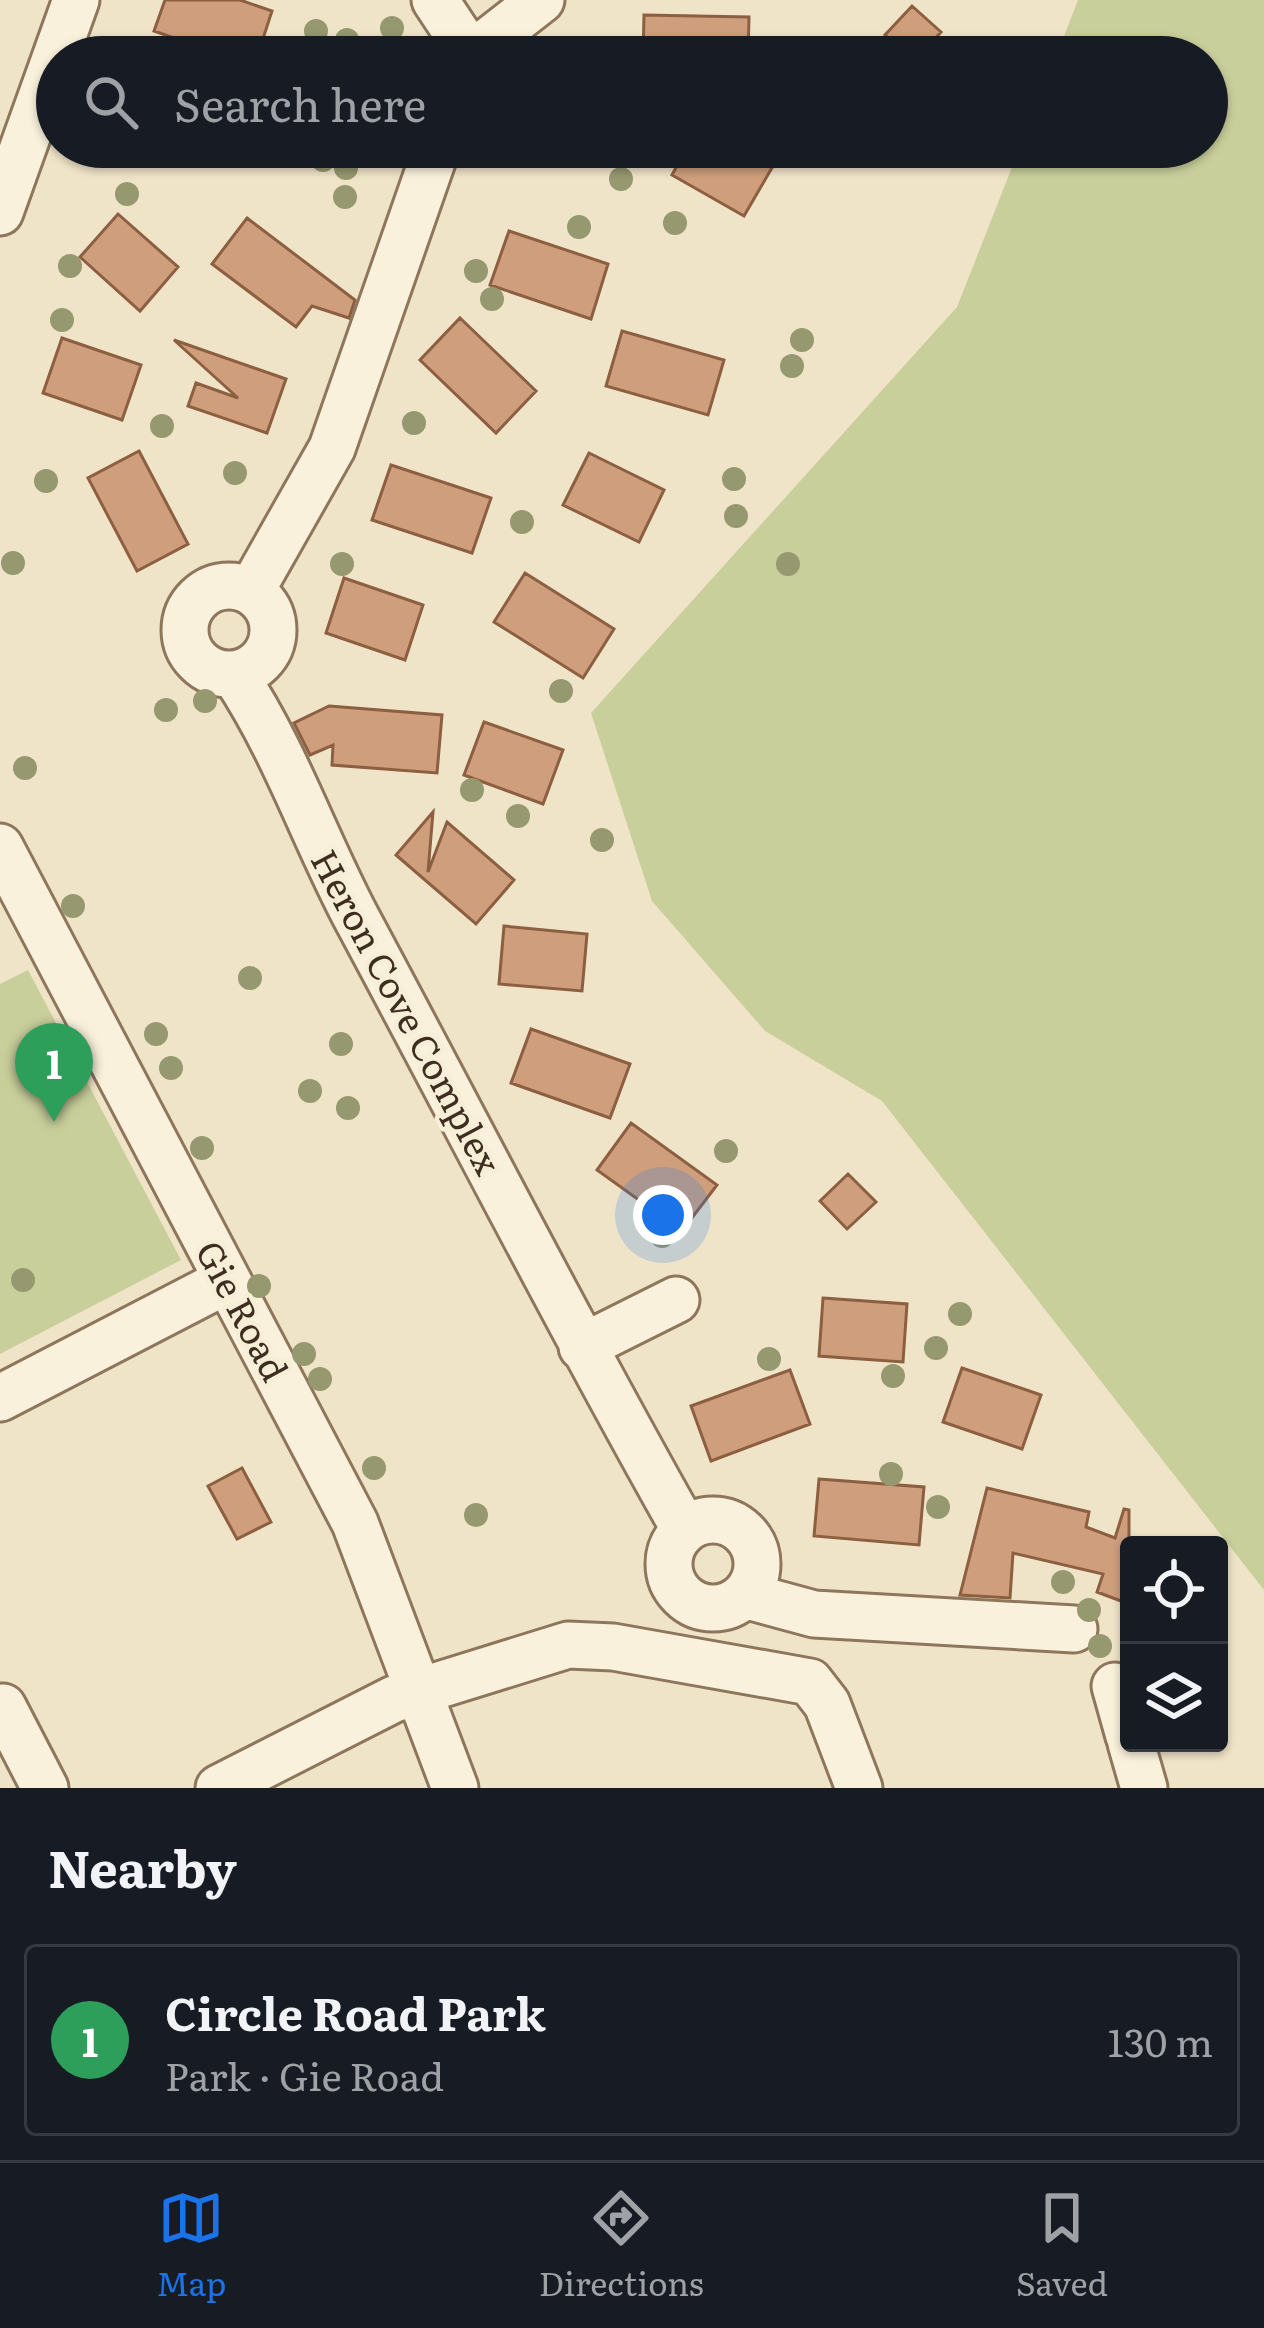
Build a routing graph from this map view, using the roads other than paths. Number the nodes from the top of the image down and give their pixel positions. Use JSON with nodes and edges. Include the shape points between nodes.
{"nodes":[{"id":1,"x":76,"y":0,"type":"edge"},
{"id":2,"x":435,"y":0,"type":"edge"},
{"id":3,"x":541,"y":0,"type":"edge"},
{"id":4,"x":63,"y":36,"type":"edge"},
{"id":5,"x":457,"y":36,"type":"edge"},
{"id":6,"x":494,"y":36,"type":"edge"},
{"id":7,"x":36,"y":112,"type":"edge"},
{"id":8,"x":430,"y":168,"type":"edge"},
{"id":9,"x":0,"y":212,"type":"edge"},
{"id":10,"x":251,"y":591,"type":"junction"},
{"id":11,"x":234,"y":674,"type":"junction"},
{"id":12,"x":0,"y":847,"type":"edge"},
{"id":13,"x":226,"y":1281,"type":"junction"},
{"id":14,"x":676,"y":1300,"type":"dead end"},
{"id":15,"x":582,"y":1347,"type":"junction"},
{"id":16,"x":0,"y":1398,"type":"edge"},
{"id":17,"x":1074,"y":1628,"type":"dead end"},
{"id":18,"x":1115,"y":1686,"type":"dead end"},
{"id":19,"x":419,"y":1693,"type":"junction"},
{"id":20,"x":1120,"y":1704,"type":"edge"},
{"id":21,"x":3,"y":1707,"type":"dead end"},
{"id":22,"x":1134,"y":1752,"type":"edge"},
{"id":23,"x":45,"y":1788,"type":"edge"},
{"id":24,"x":219,"y":1788,"type":"edge"},
{"id":25,"x":455,"y":1788,"type":"edge"},
{"id":26,"x":859,"y":1788,"type":"edge"},
{"id":27,"x":1144,"y":1788,"type":"edge"}],
"edges":[{"from":1,"to":4,"type":"street"},
{"from":2,"to":5,"type":"street"},
{"from":3,"to":6,"type":"street"},
{"from":7,"to":9,"type":"street"},
{"from":8,"to":10,"type":"street","via":[[332,448]]},
{"from":10,"to":11,"type":"street","via":[[272,615],[272,647]]},
{"from":10,"to":11,"type":"street","via":[[207,591],[188,614],[194,657],[218,674]]},
{"from":11,"to":15,"type":"street","name":"Heron Cove Complex"},
{"from":12,"to":13,"type":"street","name":"Gie Road"},
{"from":13,"to":16,"type":"street"},
{"from":13,"to":19,"type":"street","name":"Gie Road","via":[[356,1523]]},
{"from":14,"to":15,"type":"street"},
{"from":15,"to":17,"type":"street","name":"Heron Cove Complex","via":[[685,1530],[669,1558],[687,1600],[717,1607],[744,1595],[814,1614]]},
{"from":18,"to":20,"type":"street"},
{"from":19,"to":24,"type":"street"},
{"from":19,"to":25,"type":"street","name":"Gie Road"},
{"from":19,"to":26,"type":"street","via":[[568,1645],[799,1678],[827,1703]]},
{"from":21,"to":23,"type":"street"},
{"from":22,"to":27,"type":"street"}]}
